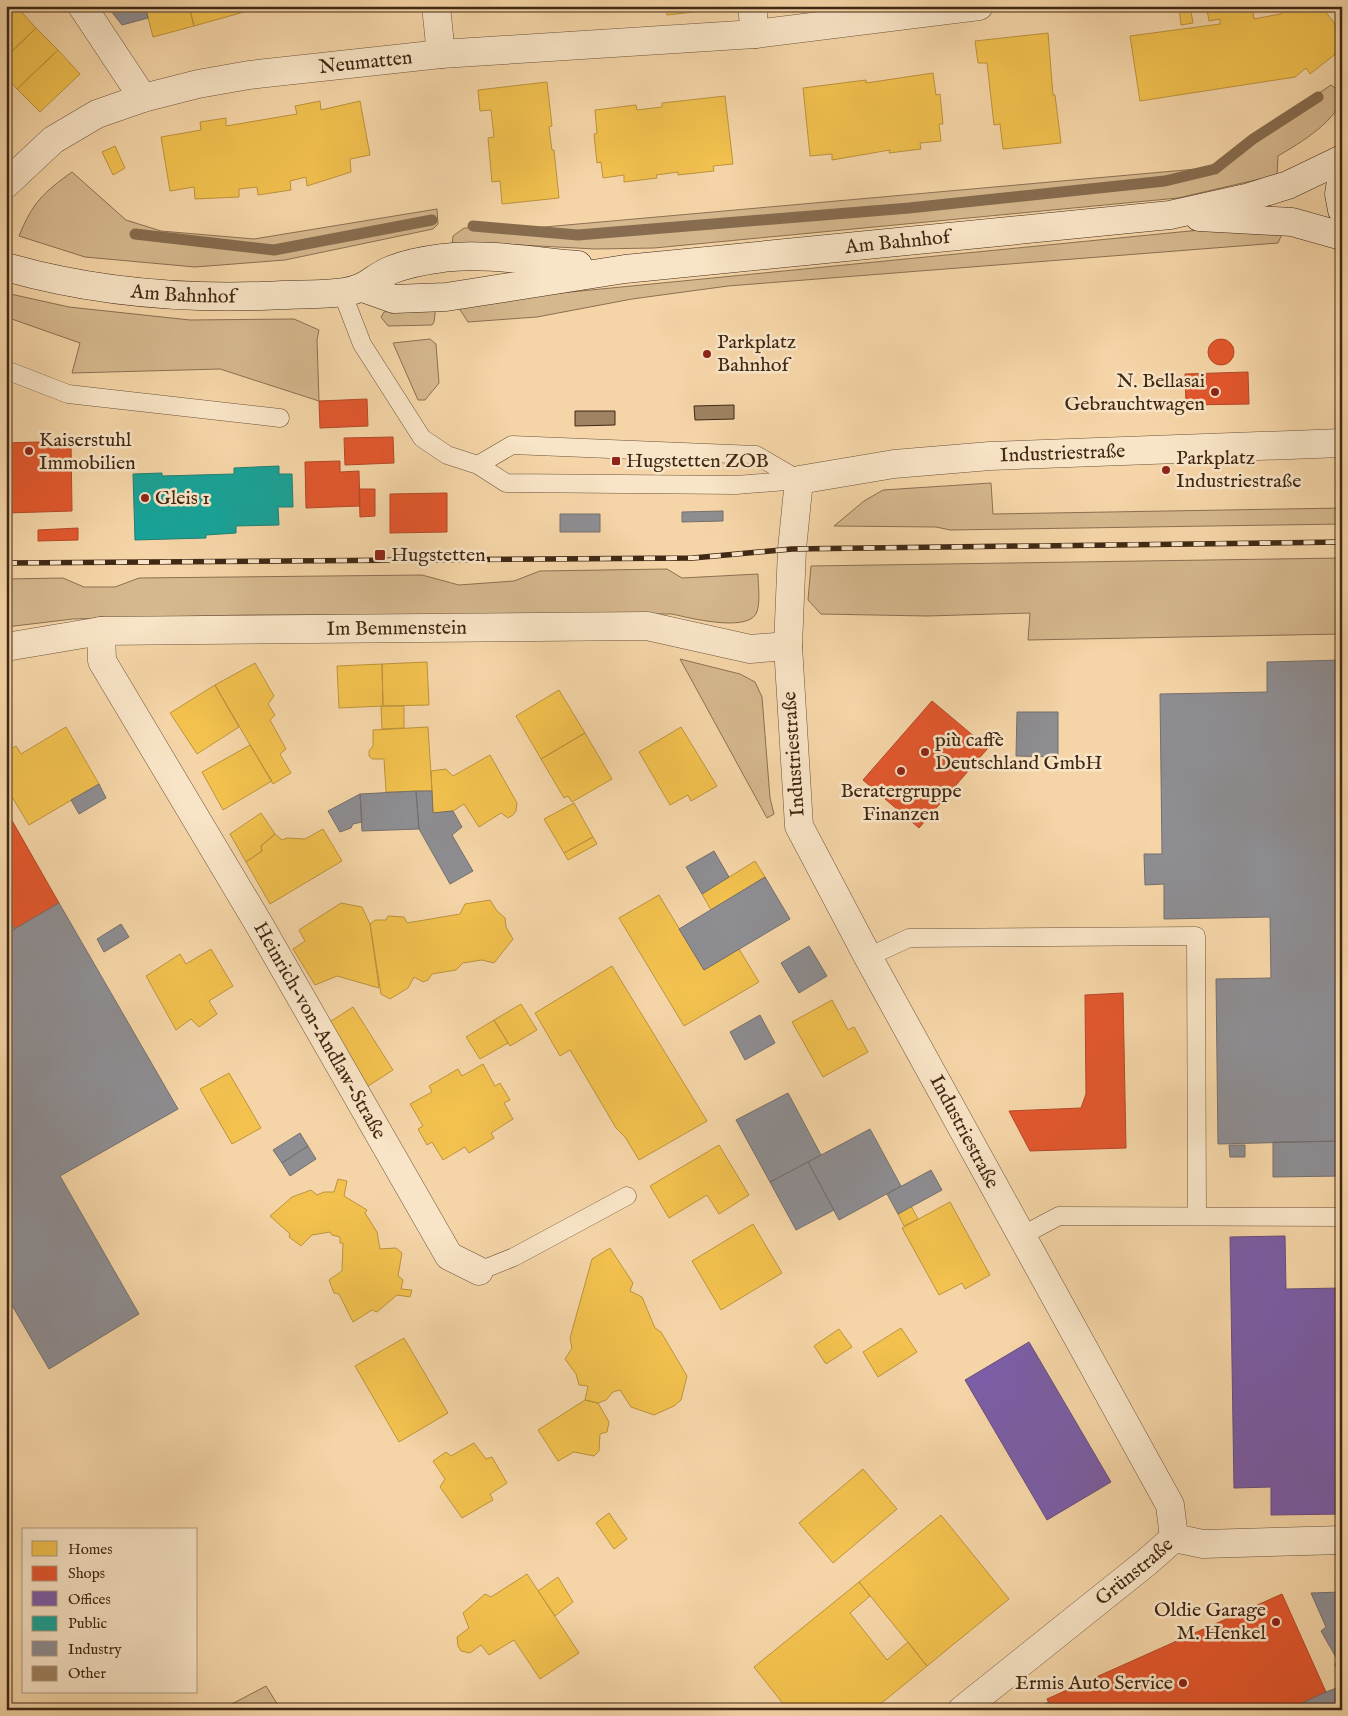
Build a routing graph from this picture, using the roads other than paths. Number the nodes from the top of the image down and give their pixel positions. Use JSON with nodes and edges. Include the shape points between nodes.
{"nodes":[{"id":1,"x":82,"y":6,"type":"edge"},
{"id":2,"x":436,"y":6,"type":"edge"},
{"id":3,"x":752,"y":6,"type":"edge"},
{"id":4,"x":979,"y":6,"type":"edge"},
{"id":5,"x":755,"y":34,"type":"junction"},
{"id":6,"x":440,"y":54,"type":"junction"},
{"id":7,"x":143,"y":98,"type":"junction"},
{"id":8,"x":1342,"y":159,"type":"edge"},
{"id":9,"x":1342,"y":175,"type":"edge"},
{"id":10,"x":6,"y":184,"type":"edge"},
{"id":11,"x":1342,"y":210,"type":"edge"},
{"id":12,"x":1170,"y":215,"type":"junction"},
{"id":13,"x":1342,"y":236,"type":"edge"},
{"id":14,"x":6,"y":267,"type":"edge"},
{"id":15,"x":625,"y":269,"type":"junction"},
{"id":16,"x":353,"y":290,"type":"junction"},
{"id":17,"x":6,"y":370,"type":"edge"},
{"id":18,"x":280,"y":418,"type":"dead end"},
{"id":19,"x":1342,"y":444,"type":"edge"},
{"id":20,"x":478,"y":464,"type":"junction"},
{"id":21,"x":799,"y":480,"type":"junction"},
{"id":22,"x":101,"y":631,"type":"junction"},
{"id":23,"x":788,"y":646,"type":"junction"},
{"id":24,"x":6,"y":648,"type":"edge"},
{"id":25,"x":868,"y":957,"type":"junction"},
{"id":26,"x":627,"y":1196,"type":"dead end"},
{"id":27,"x":1197,"y":1216,"type":"junction"},
{"id":28,"x":1342,"y":1217,"type":"edge"},
{"id":29,"x":1021,"y":1236,"type":"junction"},
{"id":30,"x":479,"y":1271,"type":"joint"},
{"id":31,"x":1174,"y":1538,"type":"junction"},
{"id":32,"x":1342,"y":1540,"type":"edge"},
{"id":33,"x":962,"y":1710,"type":"edge"}],
"edges":[{"from":1,"to":7,"type":"street"},
{"from":2,"to":6,"type":"street"},
{"from":3,"to":5,"type":"street"},
{"from":4,"to":5,"type":"street","name":"Neumatten"},
{"from":5,"to":6,"type":"street","name":"Neumatten"},
{"from":6,"to":7,"type":"street","name":"Neumatten","via":[[249,75]]},
{"from":7,"to":10,"type":"street","name":"Neumatten","via":[[97,114],[53,140]]},
{"from":8,"to":12,"type":"street","name":"Am Bahnhof","via":[[1288,185]]},
{"from":9,"to":11,"type":"street","via":[[1339,194]]},
{"from":12,"to":13,"type":"street","name":"Am Bahnhof","via":[[1292,222]]},
{"from":12,"to":15,"type":"street","name":"Am Bahnhof"},
{"from":14,"to":16,"type":"street","name":"Am Bahnhof","via":[[120,291],[183,297],[246,297]]},
{"from":15,"to":16,"type":"street","name":"Am Bahnhof","via":[[446,297],[394,299]]},
{"from":15,"to":16,"type":"street","name":"Am Bahnhof","via":[[472,257],[443,258],[391,270]]},
{"from":16,"to":20,"type":"lane","via":[[362,344],[422,438],[447,456]]},
{"from":17,"to":18,"type":"lane","via":[[68,394]]},
{"from":19,"to":21,"type":"street","name":"Industriestraße","via":[[990,456],[894,464]]},
{"from":20,"to":21,"type":"lane","via":[[506,483],[736,485]]},
{"from":20,"to":21,"type":"lane","via":[[512,445],[756,455]]},
{"from":21,"to":23,"type":"street","name":"Industriestraße"},
{"from":22,"to":23,"type":"street","name":"Im Bemmenstein","via":[[647,626],[750,649]]},
{"from":22,"to":24,"type":"street","name":"Im Bemmenstein"},
{"from":22,"to":30,"type":"street","name":"Heinrich-von-Andlaw-Straße","via":[[102,662],[260,926],[449,1256]]},
{"from":23,"to":25,"type":"street","name":"Industriestraße","via":[[799,826]]},
{"from":25,"to":27,"type":"lane","via":[[909,938],[1196,936]]},
{"from":25,"to":29,"type":"street","name":"Industriestraße"},
{"from":26,"to":30,"type":"lane","name":"Heinrich-von-Andlaw-Straße","via":[[514,1257]]},
{"from":27,"to":28,"type":"lane"},
{"from":27,"to":29,"type":"lane","via":[[1059,1216]]},
{"from":29,"to":31,"type":"street","name":"Industriestraße","via":[[1170,1505]]},
{"from":31,"to":32,"type":"street","name":"Grünstraße","via":[[1203,1544]]},
{"from":31,"to":33,"type":"street","name":"Grünstraße"}]}
